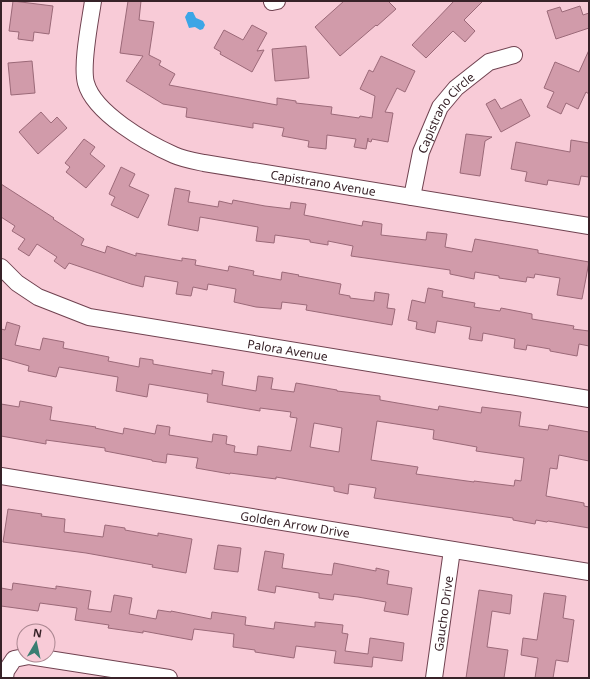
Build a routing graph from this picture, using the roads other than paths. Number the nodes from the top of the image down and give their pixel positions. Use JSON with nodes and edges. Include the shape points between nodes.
{"nodes":[{"id":1,"x":93,"y":1,"type":"edge"},
{"id":2,"x":514,"y":55,"type":"dead end"},
{"id":3,"x":412,"y":197,"type":"junction"},
{"id":4,"x":589,"y":226,"type":"edge"},
{"id":5,"x":1,"y":267,"type":"edge"},
{"id":6,"x":589,"y":399,"type":"edge"},
{"id":7,"x":1,"y":476,"type":"edge"},
{"id":8,"x":452,"y":550,"type":"junction"},
{"id":9,"x":589,"y":572,"type":"edge"},
{"id":10,"x":5,"y":678,"type":"edge"},
{"id":11,"x":170,"y":678,"type":"edge"},
{"id":12,"x":434,"y":678,"type":"edge"}],
"edges":[{"from":1,"to":3,"type":"street","name":"Capistrano Avenue","via":[[84,67],[86,83],[92,98],[108,115],[142,139],[175,156],[204,163]]},
{"from":2,"to":3,"type":"street","name":"Capistrano Circle","via":[[489,62],[456,88],[440,107],[421,152]]},
{"from":3,"to":4,"type":"street","name":"Capistrano Avenue"},
{"from":5,"to":6,"type":"street","name":"Palora Avenue","via":[[17,283],[38,297],[89,317]]},
{"from":7,"to":8,"type":"street","name":"Golden Arrow Drive"},
{"from":8,"to":9,"type":"street","name":"Golden Arrow Drive"},
{"from":8,"to":12,"type":"street","name":"Gaucho Drive"},
{"from":10,"to":11,"type":"street","via":[[6,671],[14,659],[28,656]]}]}
